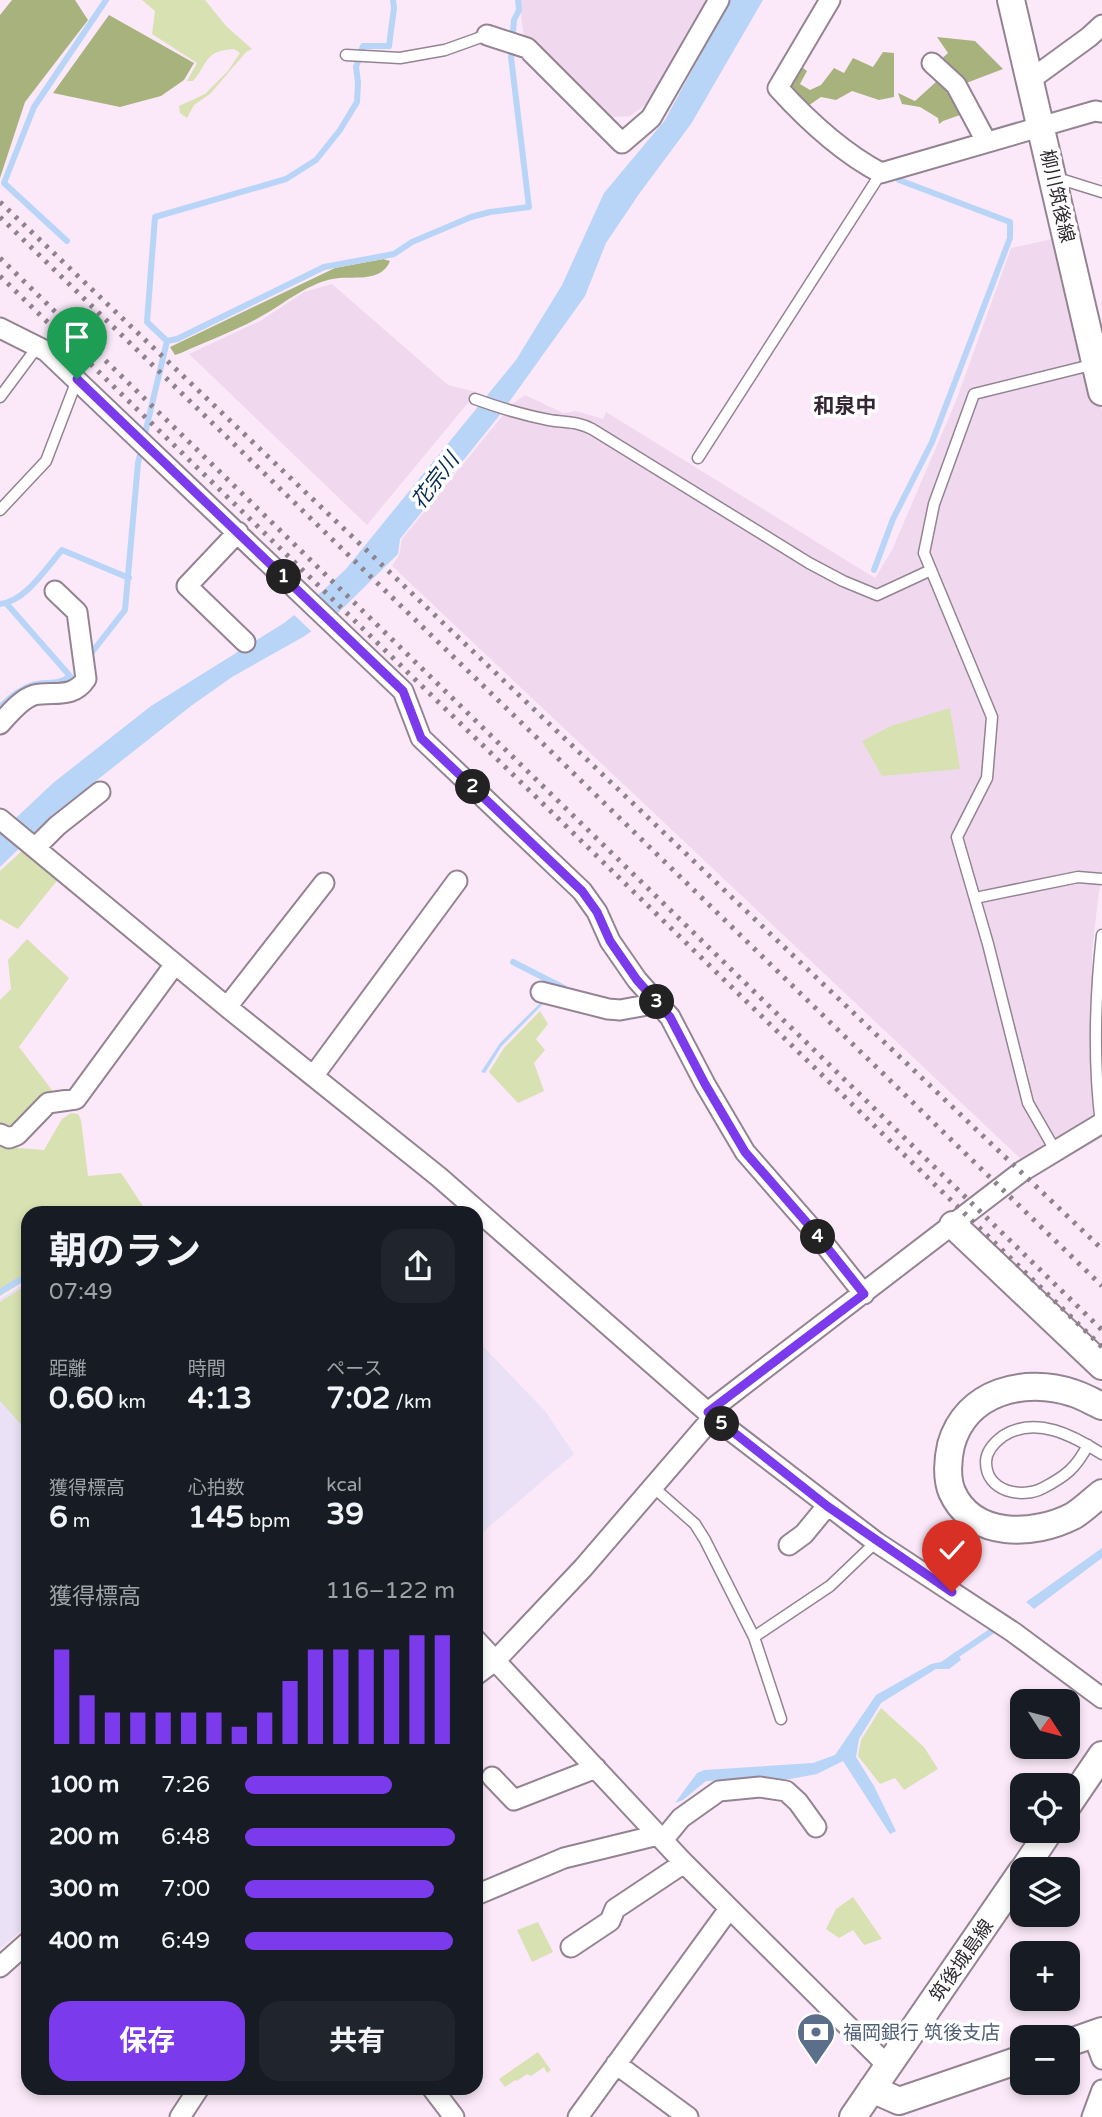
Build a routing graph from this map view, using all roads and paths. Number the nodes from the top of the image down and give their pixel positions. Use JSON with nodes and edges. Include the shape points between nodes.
{"nodes":[{"id":1,"x":719,"y":0,"type":"edge"},
{"id":2,"x":830,"y":0,"type":"edge"},
{"id":3,"x":1011,"y":0,"type":"edge"},
{"id":4,"x":1102,"y":25,"type":"edge"},
{"id":5,"x":487,"y":35,"type":"joint"},
{"id":6,"x":346,"y":55,"type":"dead end"},
{"id":7,"x":932,"y":63,"type":"dead end"},
{"id":8,"x":1030,"y":79,"type":"junction"},
{"id":9,"x":1102,"y":112,"type":"edge"},
{"id":10,"x":1041,"y":125,"type":"junction"},
{"id":11,"x":986,"y":141,"type":"junction"},
{"id":12,"x":881,"y":173,"type":"junction"},
{"id":13,"x":1054,"y":177,"type":"junction"},
{"id":14,"x":1102,"y":192,"type":"edge"},
{"id":15,"x":0,"y":328,"type":"edge"},
{"id":16,"x":38,"y":346,"type":"junction"},
{"id":17,"x":1096,"y":364,"type":"junction"},
{"id":18,"x":77,"y":379,"type":"junction"},
{"id":19,"x":1102,"y":392,"type":"edge"},
{"id":20,"x":0,"y":397,"type":"edge"},
{"id":21,"x":475,"y":399,"type":"dead end"},
{"id":22,"x":698,"y":458,"type":"dead end"},
{"id":23,"x":0,"y":510,"type":"edge"},
{"id":24,"x":238,"y":532,"type":"junction"},
{"id":25,"x":931,"y":570,"type":"junction"},
{"id":26,"x":55,"y":592,"type":"dead end"},
{"id":27,"x":246,"y":642,"type":"dead end"},
{"id":28,"x":0,"y":724,"type":"edge"},
{"id":29,"x":100,"y":792,"type":"dead end"},
{"id":30,"x":2,"y":820,"type":"edge"},
{"id":31,"x":34,"y":846,"type":"junction"},
{"id":32,"x":1102,"y":880,"type":"edge"},
{"id":33,"x":457,"y":881,"type":"dead end"},
{"id":34,"x":324,"y":883,"type":"dead end"},
{"id":35,"x":975,"y":898,"type":"junction"},
{"id":36,"x":1102,"y":935,"type":"edge"},
{"id":37,"x":175,"y":964,"type":"junction"},
{"id":38,"x":541,"y":992,"type":"dead end"},
{"id":39,"x":658,"y":1003,"type":"junction"},
{"id":40,"x":227,"y":1007,"type":"junction"},
{"id":41,"x":314,"y":1075,"type":"junction"},
{"id":42,"x":1102,"y":1124,"type":"edge"},
{"id":43,"x":0,"y":1134,"type":"edge"},
{"id":44,"x":1055,"y":1150,"type":"junction"},
{"id":45,"x":472,"y":1206,"type":"edge"},
{"id":46,"x":483,"y":1216,"type":"edge"},
{"id":47,"x":953,"y":1225,"type":"junction"},
{"id":48,"x":864,"y":1294,"type":"junction"},
{"id":49,"x":1102,"y":1366,"type":"edge"},
{"id":50,"x":1102,"y":1406,"type":"edge"},
{"id":51,"x":711,"y":1415,"type":"junction"},
{"id":52,"x":1088,"y":1445,"type":"junction"},
{"id":53,"x":1102,"y":1454,"type":"edge"},
{"id":54,"x":653,"y":1487,"type":"junction"},
{"id":55,"x":1102,"y":1493,"type":"edge"},
{"id":56,"x":827,"y":1506,"type":"junction"},
{"id":57,"x":876,"y":1542,"type":"junction"},
{"id":58,"x":789,"y":1545,"type":"dead end"},
{"id":59,"x":754,"y":1637,"type":"junction"},
{"id":60,"x":483,"y":1647,"type":"edge"},
{"id":61,"x":496,"y":1660,"type":"junction"},
{"id":62,"x":483,"y":1670,"type":"edge"},
{"id":63,"x":1102,"y":1698,"type":"edge"},
{"id":64,"x":781,"y":1719,"type":"dead end"},
{"id":65,"x":1102,"y":1755,"type":"edge"},
{"id":66,"x":596,"y":1768,"type":"junction"},
{"id":67,"x":498,"y":1783,"type":"dead end"},
{"id":68,"x":1080,"y":1787,"type":"edge"},
{"id":69,"x":816,"y":1827,"type":"dead end"},
{"id":70,"x":661,"y":1838,"type":"junction"},
{"id":71,"x":684,"y":1863,"type":"junction"},
{"id":72,"x":1010,"y":1889,"type":"edge"},
{"id":73,"x":483,"y":1892,"type":"edge"},
{"id":74,"x":729,"y":1909,"type":"junction"},
{"id":75,"x":571,"y":1947,"type":"dead end"},
{"id":76,"x":21,"y":1948,"type":"edge"},
{"id":77,"x":0,"y":1967,"type":"edge"},
{"id":78,"x":1080,"y":2044,"type":"edge"},
{"id":79,"x":1100,"y":2045,"type":"edge"},
{"id":80,"x":1010,"y":2063,"type":"edge"},
{"id":81,"x":616,"y":2064,"type":"junction"},
{"id":82,"x":888,"y":2066,"type":"junction"},
{"id":83,"x":872,"y":2089,"type":"junction"},
{"id":84,"x":1102,"y":2090,"type":"edge"},
{"id":85,"x":194,"y":2095,"type":"edge"},
{"id":86,"x":437,"y":2095,"type":"edge"},
{"id":87,"x":180,"y":2117,"type":"edge"},
{"id":88,"x":454,"y":2117,"type":"edge"},
{"id":89,"x":578,"y":2117,"type":"edge"},
{"id":90,"x":688,"y":2117,"type":"edge"},
{"id":91,"x":853,"y":2117,"type":"edge"},
{"id":92,"x":1093,"y":2117,"type":"edge"}],
"edges":[{"from":1,"to":5,"type":"street","via":[[652,118],[622,143],[527,48]]},
{"from":2,"to":12,"type":"street","via":[[778,88],[805,118]]},
{"from":3,"to":8,"type":"main road","name":"柳川筑後線"},
{"from":4,"to":8,"type":"street"},
{"from":5,"to":6,"type":"lane","via":[[445,50],[400,58]]},
{"from":7,"to":11,"type":"street","via":[[956,85]]},
{"from":8,"to":10,"type":"main road","name":"柳川筑後線"},
{"from":9,"to":10,"type":"street"},
{"from":10,"to":11,"type":"street"},
{"from":10,"to":13,"type":"main road","name":"柳川筑後線"},
{"from":11,"to":12,"type":"street"},
{"from":12,"to":22,"type":"lane"},
{"from":13,"to":14,"type":"lane"},
{"from":13,"to":17,"type":"main road","name":"柳川筑後線"},
{"from":15,"to":16,"type":"street"},
{"from":16,"to":18,"type":"street"},
{"from":16,"to":20,"type":"lane"},
{"from":17,"to":19,"type":"main road","name":"柳川筑後線"},
{"from":17,"to":25,"type":"lane","via":[[974,394],[934,504],[924,554]]},
{"from":18,"to":23,"type":"lane","via":[[46,461]]},
{"from":18,"to":24,"type":"street"},
{"from":21,"to":25,"type":"lane","via":[[510,412],[577,422],[592,429],[810,563],[877,596]]},
{"from":24,"to":27,"type":"street","via":[[187,586]]},
{"from":24,"to":39,"type":"street","via":[[403,691],[421,738],[582,891],[610,941]]},
{"from":25,"to":35,"type":"lane","via":[[992,717],[987,778],[957,837]]},
{"from":26,"to":28,"type":"street","via":[[77,612],[86,679],[71,692],[33,695]]},
{"from":29,"to":31,"type":"street"},
{"from":30,"to":31,"type":"street"},
{"from":31,"to":37,"type":"street"},
{"from":32,"to":35,"type":"lane","via":[[1078,877]]},
{"from":33,"to":41,"type":"street"},
{"from":34,"to":40,"type":"street"},
{"from":35,"to":44,"type":"lane","via":[[1028,1103]]},
{"from":36,"to":42,"type":"lane","via":[[1095,1029]]},
{"from":37,"to":40,"type":"street"},
{"from":37,"to":43,"type":"street","via":[[76,1099],[48,1103],[17,1135]]},
{"from":38,"to":39,"type":"street","via":[[608,1009]]},
{"from":39,"to":48,"type":"street","via":[[745,1152]]},
{"from":40,"to":41,"type":"street"},
{"from":41,"to":45,"type":"street"},
{"from":42,"to":44,"type":"street"},
{"from":44,"to":47,"type":"street"},
{"from":46,"to":51,"type":"street"},
{"from":47,"to":48,"type":"street"},
{"from":47,"to":49,"type":"main road"},
{"from":48,"to":51,"type":"street"},
{"from":50,"to":55,"type":"main road","via":[[1072,1393],[1034,1386],[1007,1390],[978,1403],[956,1429],[947,1459],[951,1490],[967,1513],[992,1527],[1034,1530],[1054,1524],[1076,1515]]},
{"from":51,"to":54,"type":"street"},
{"from":51,"to":56,"type":"street"},
{"from":52,"to":52,"type":"lane","via":[[1038,1427],[1012,1431],[997,1441],[986,1462],[998,1487],[1020,1494],[1035,1492],[1071,1472]]},
{"from":52,"to":53,"type":"lane"},
{"from":54,"to":59,"type":"lane","via":[[695,1524]]},
{"from":54,"to":61,"type":"street"},
{"from":56,"to":57,"type":"street"},
{"from":56,"to":58,"type":"street"},
{"from":57,"to":59,"type":"lane","via":[[830,1586]]},
{"from":57,"to":63,"type":"street","via":[[1013,1632]]},
{"from":59,"to":64,"type":"lane"},
{"from":60,"to":61,"type":"street"},
{"from":61,"to":62,"type":"street"},
{"from":61,"to":66,"type":"street"},
{"from":65,"to":68,"type":"main road"},
{"from":66,"to":67,"type":"street","via":[[514,1800]]},
{"from":66,"to":70,"type":"street"},
{"from":69,"to":70,"type":"street","via":[[786,1791],[761,1787],[719,1791]]},
{"from":70,"to":71,"type":"street"},
{"from":70,"to":73,"type":"street","via":[[564,1858]]},
{"from":71,"to":74,"type":"street"},
{"from":71,"to":75,"type":"street","via":[[615,1909],[610,1922]]},
{"from":72,"to":82,"type":"main road","name":"筑後城島線"},
{"from":74,"to":81,"type":"street"},
{"from":74,"to":82,"type":"street"},
{"from":76,"to":77,"type":"street"},
{"from":78,"to":79,"type":"main road"},
{"from":80,"to":83,"type":"main road","via":[[899,2101]]},
{"from":81,"to":89,"type":"street"},
{"from":81,"to":90,"type":"street"},
{"from":82,"to":83,"type":"main road","name":"筑後城島線"},
{"from":83,"to":91,"type":"main road","name":"筑後城島線"},
{"from":84,"to":92,"type":"street"},
{"from":85,"to":87,"type":"street"},
{"from":86,"to":88,"type":"street"}]}
